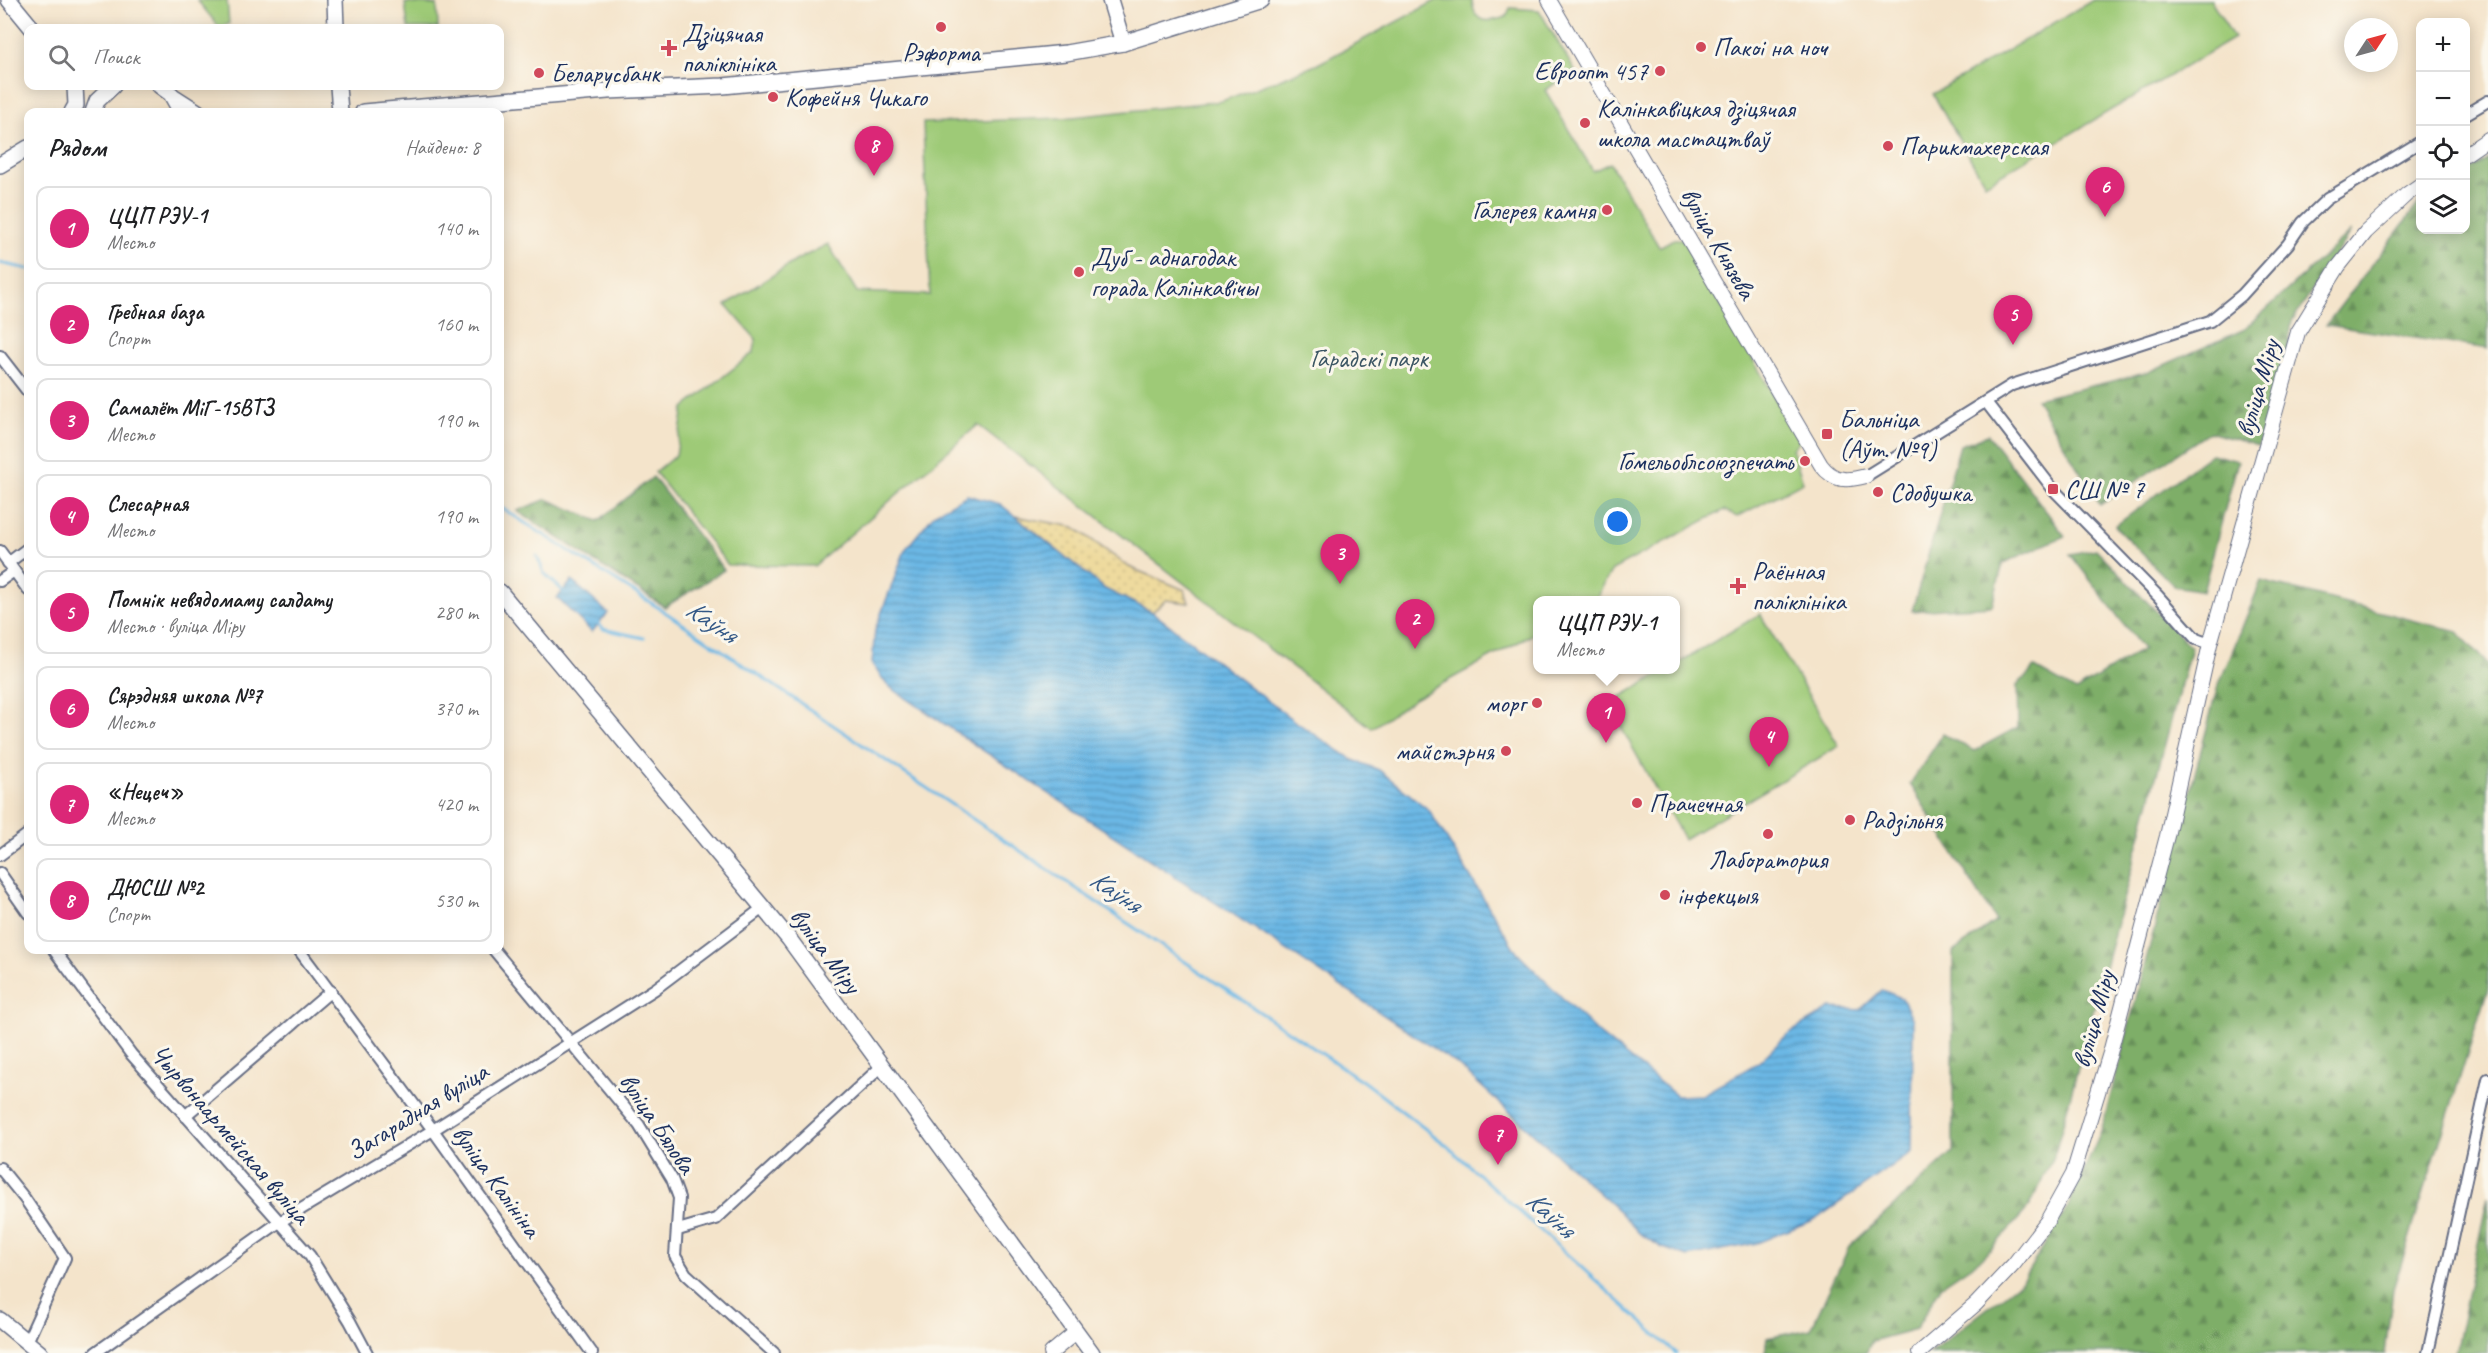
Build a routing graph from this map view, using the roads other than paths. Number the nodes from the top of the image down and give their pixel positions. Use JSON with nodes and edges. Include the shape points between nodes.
{"nodes":[{"id":1,"x":9,"y":0,"type":"edge"},
{"id":2,"x":335,"y":0,"type":"edge"},
{"id":3,"x":1110,"y":0,"type":"edge"},
{"id":4,"x":1261,"y":0,"type":"edge"},
{"id":5,"x":1549,"y":0,"type":"edge"},
{"id":6,"x":29,"y":24,"type":"edge"},
{"id":7,"x":336,"y":24,"type":"edge"},
{"id":8,"x":1123,"y":43,"type":"junction"},
{"id":9,"x":77,"y":90,"type":"edge"},
{"id":10,"x":80,"y":90,"type":"edge"},
{"id":11,"x":109,"y":90,"type":"edge"},
{"id":12,"x":166,"y":90,"type":"edge"},
{"id":13,"x":338,"y":90,"type":"edge"},
{"id":14,"x":2488,"y":101,"type":"edge"},
{"id":15,"x":74,"y":108,"type":"edge"},
{"id":16,"x":91,"y":108,"type":"edge"},
{"id":17,"x":94,"y":108,"type":"edge"},
{"id":18,"x":178,"y":108,"type":"edge"},
{"id":19,"x":192,"y":108,"type":"edge"},
{"id":20,"x":340,"y":108,"type":"edge"},
{"id":21,"x":410,"y":108,"type":"edge"},
{"id":22,"x":2470,"y":112,"type":"edge"},
{"id":23,"x":2488,"y":139,"type":"edge"},
{"id":24,"x":2416,"y":145,"type":"edge"},
{"id":25,"x":24,"y":150,"type":"edge"},
{"id":26,"x":2470,"y":151,"type":"edge"},
{"id":27,"x":0,"y":165,"type":"edge"},
{"id":28,"x":2416,"y":188,"type":"edge"},
{"id":29,"x":0,"y":356,"type":"edge"},
{"id":30,"x":24,"y":387,"type":"edge"},
{"id":31,"x":1986,"y":402,"type":"junction"},
{"id":32,"x":1866,"y":476,"type":"joint"},
{"id":33,"x":0,"y":551,"type":"edge"},
{"id":34,"x":24,"y":552,"type":"edge"},
{"id":35,"x":11,"y":567,"type":"junction"},
{"id":36,"x":0,"y":581,"type":"edge"},
{"id":37,"x":24,"y":585,"type":"edge"},
{"id":38,"x":504,"y":597,"type":"edge"},
{"id":39,"x":2210,"y":644,"type":"junction"},
{"id":40,"x":24,"y":837,"type":"edge"},
{"id":41,"x":0,"y":855,"type":"edge"},
{"id":42,"x":0,"y":873,"type":"edge"},
{"id":43,"x":24,"y":907,"type":"edge"},
{"id":44,"x":764,"y":907,"type":"junction"},
{"id":45,"x":57,"y":954,"type":"edge"},
{"id":46,"x":302,"y":954,"type":"edge"},
{"id":47,"x":497,"y":954,"type":"edge"},
{"id":48,"x":331,"y":991,"type":"junction"},
{"id":49,"x":571,"y":1040,"type":"junction"},
{"id":50,"x":882,"y":1066,"type":"junction"},
{"id":51,"x":2488,"y":1079,"type":"edge"},
{"id":52,"x":185,"y":1116,"type":"junction"},
{"id":53,"x":432,"y":1130,"type":"junction"},
{"id":54,"x":0,"y":1168,"type":"edge"},
{"id":55,"x":278,"y":1223,"type":"junction"},
{"id":56,"x":678,"y":1230,"type":"junction"},
{"id":57,"x":0,"y":1320,"type":"edge"},
{"id":58,"x":1076,"y":1332,"type":"junction"},
{"id":59,"x":27,"y":1342,"type":"junction"},
{"id":60,"x":40,"y":1353,"type":"edge"},
{"id":61,"x":95,"y":1353,"type":"edge"},
{"id":62,"x":367,"y":1353,"type":"edge"},
{"id":63,"x":592,"y":1353,"type":"edge"},
{"id":64,"x":774,"y":1353,"type":"edge"},
{"id":65,"x":1051,"y":1353,"type":"edge"},
{"id":66,"x":1092,"y":1353,"type":"edge"},
{"id":67,"x":1919,"y":1353,"type":"edge"},
{"id":68,"x":2428,"y":1353,"type":"edge"}],
"edges":[{"from":1,"to":6,"type":"main road"},
{"from":2,"to":7,"type":"main road"},
{"from":3,"to":8,"type":"main road"},
{"from":4,"to":8,"type":"main road"},
{"from":5,"to":32,"type":"street","name":"вуліца Князева","via":[[1821,465],[1829,475],[1842,480]]},
{"from":8,"to":21,"type":"main road","via":[[1066,53],[723,86],[608,91]]},
{"from":9,"to":15,"type":"main road"},
{"from":10,"to":16,"type":"main road"},
{"from":11,"to":17,"type":"main road"},
{"from":12,"to":18,"type":"main road"},
{"from":12,"to":19,"type":"main road"},
{"from":13,"to":20,"type":"main road"},
{"from":14,"to":22,"type":"street"},
{"from":23,"to":26,"type":"street"},
{"from":24,"to":31,"type":"street","via":[[2327,200],[2303,222],[2242,295],[2210,321],[2012,385]]},
{"from":25,"to":27,"type":"main road"},
{"from":28,"to":39,"type":"street","name":"вуліца Міру","via":[[2366,232],[2333,274],[2298,332]]},
{"from":29,"to":30,"type":"street"},
{"from":31,"to":32,"type":"street"},
{"from":31,"to":39,"type":"street","via":[[2053,489],[2196,639]]},
{"from":33,"to":35,"type":"street"},
{"from":34,"to":35,"type":"street"},
{"from":35,"to":36,"type":"street"},
{"from":35,"to":37,"type":"street"},
{"from":38,"to":44,"type":"main road","name":"вуліца Міру"},
{"from":39,"to":67,"type":"street","name":"вуліца Міру","via":[[2167,836],[2110,1053],[2073,1174],[2047,1221],[2014,1264],[1976,1304]]},
{"from":40,"to":41,"type":"street"},
{"from":42,"to":43,"type":"street"},
{"from":44,"to":49,"type":"street","name":"Загарадная вуліца","via":[[655,989]]},
{"from":44,"to":50,"type":"main road","name":"вуліца Міру"},
{"from":45,"to":52,"type":"street","name":"Чырвонаармейская вуліца","via":[[131,1054]]},
{"from":46,"to":48,"type":"street","name":"вуліца Калініна"},
{"from":47,"to":49,"type":"street","name":"вуліца Бялова"},
{"from":48,"to":52,"type":"street"},
{"from":48,"to":53,"type":"street","name":"вуліца Калініна"},
{"from":49,"to":53,"type":"street","name":"Загарадная вуліца"},
{"from":49,"to":56,"type":"street","name":"вуліца Бялова","via":[[639,1125],[672,1179],[679,1198]]},
{"from":50,"to":56,"type":"street","via":[[716,1219]]},
{"from":50,"to":58,"type":"main road","name":"вуліца Міру"},
{"from":51,"to":68,"type":"street"},
{"from":52,"to":55,"type":"street","name":"Чырвонаармейская вуліца"},
{"from":53,"to":55,"type":"street","name":"Загарадная вуліца"},
{"from":53,"to":63,"type":"street","name":"вуліца Калініна"},
{"from":54,"to":59,"type":"street","via":[[65,1258]]},
{"from":55,"to":61,"type":"street","name":"Загарадная вуліца"},
{"from":55,"to":62,"type":"street","name":"Чырвонаармейская вуліца","via":[[310,1256]]},
{"from":56,"to":64,"type":"street","name":"вуліца Бялова","via":[[675,1256],[686,1274]]},
{"from":57,"to":59,"type":"main road"},
{"from":58,"to":65,"type":"street"},
{"from":58,"to":66,"type":"main road","name":"вуліца Міру"},
{"from":59,"to":60,"type":"main road"}]}
